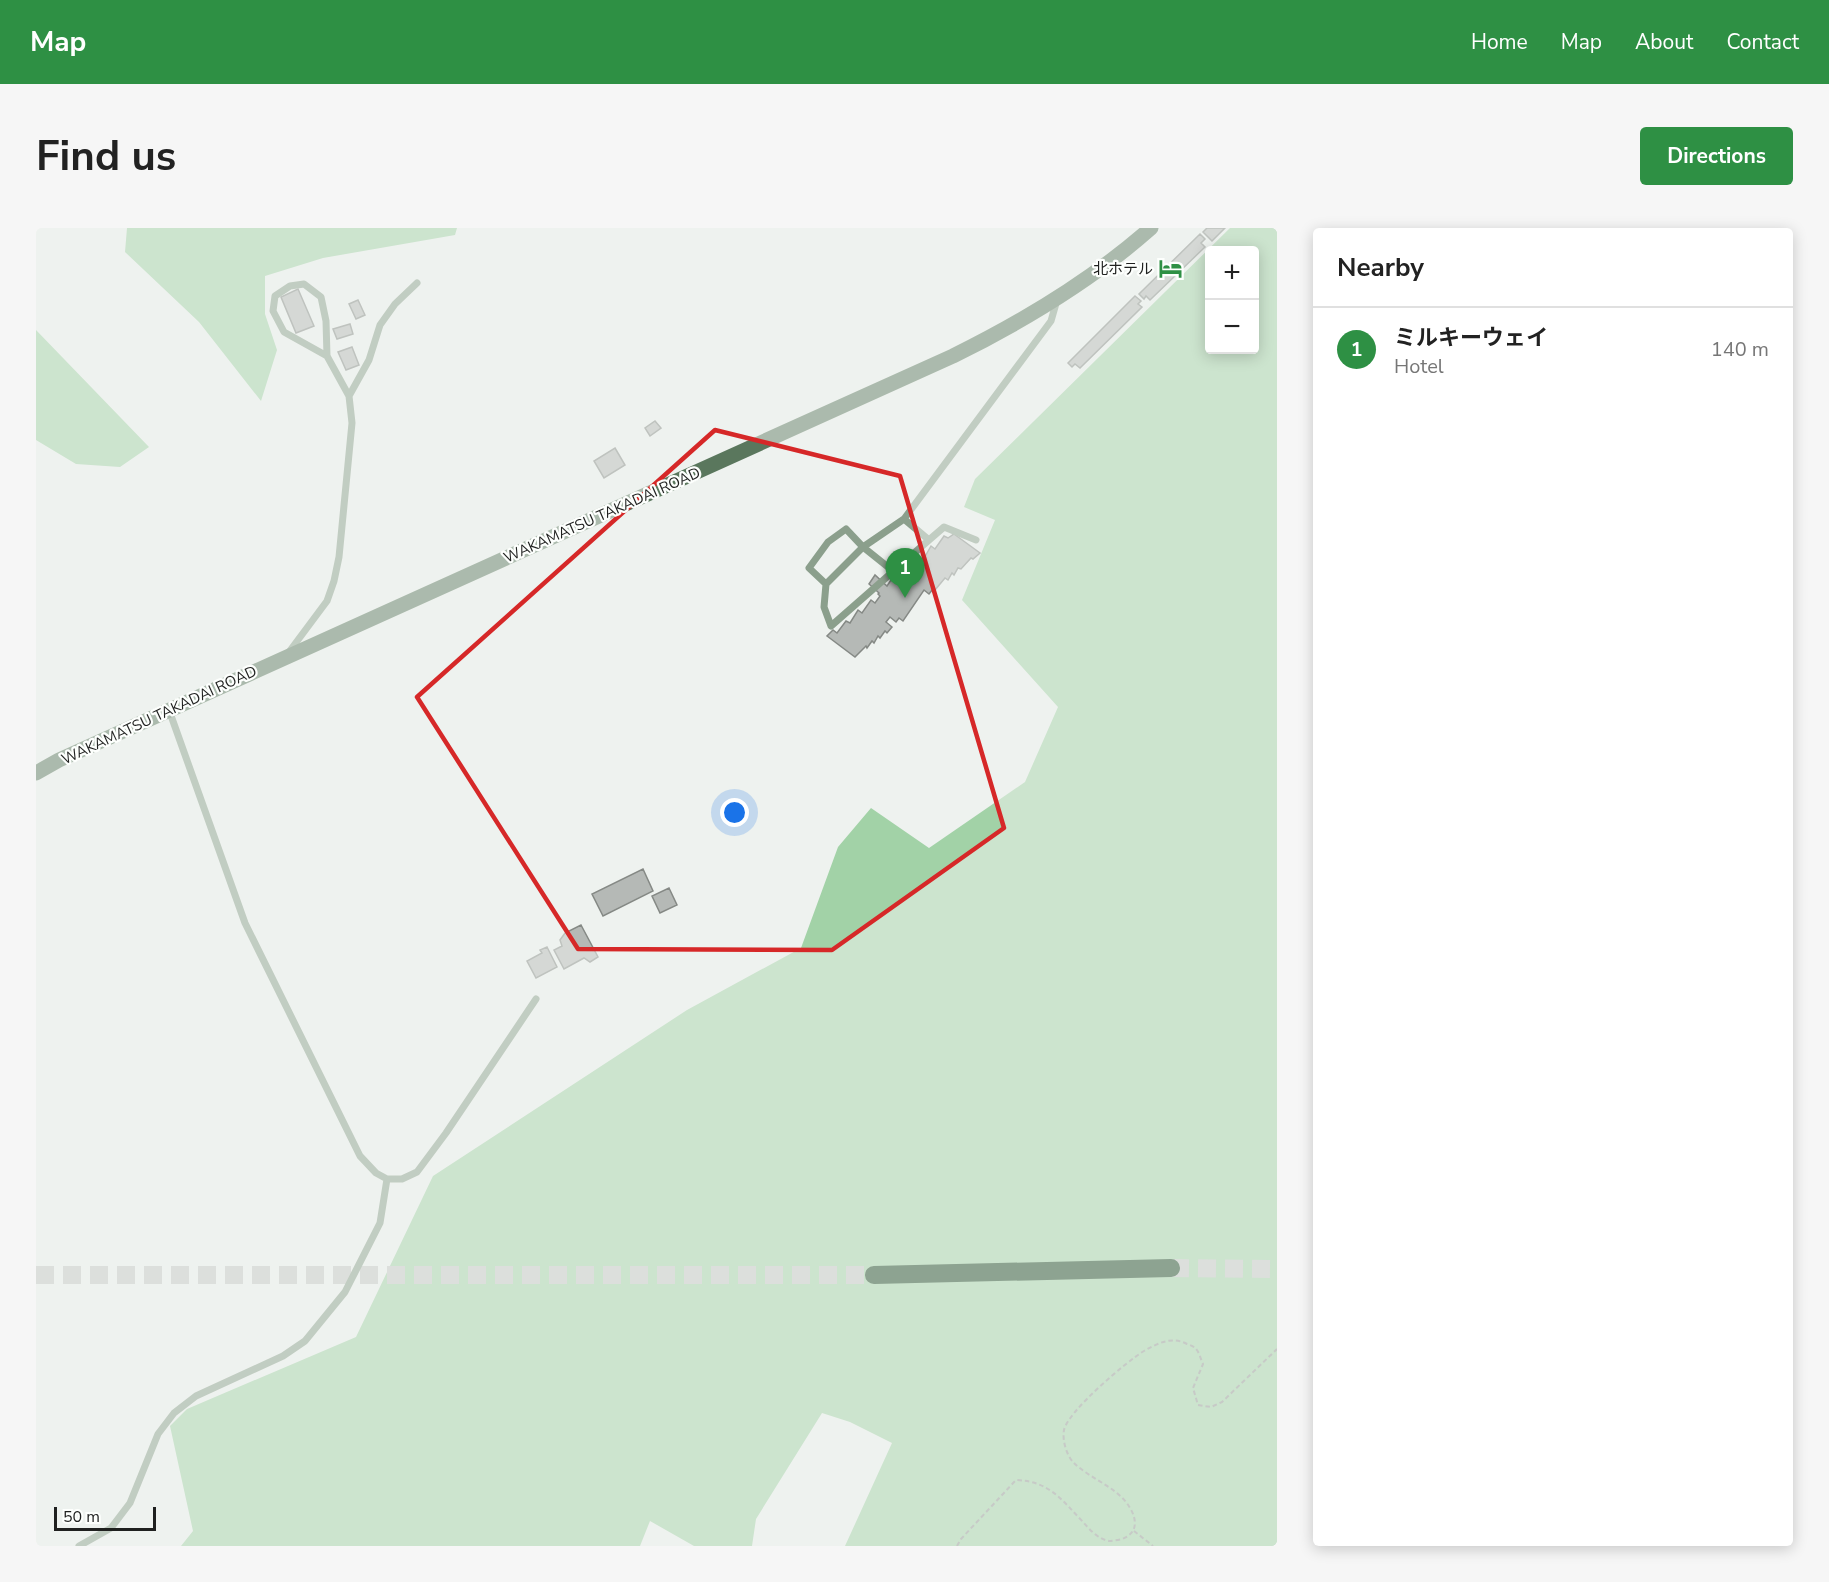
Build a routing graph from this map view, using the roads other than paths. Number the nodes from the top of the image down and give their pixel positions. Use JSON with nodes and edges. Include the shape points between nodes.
{"nodes":[{"id":1,"x":1151,"y":228,"type":"edge"},
{"id":2,"x":417,"y":283,"type":"dead end"},
{"id":3,"x":1057,"y":300,"type":"junction"},
{"id":4,"x":327,"y":356,"type":"junction"},
{"id":5,"x":349,"y":396,"type":"junction"},
{"id":6,"x":904,"y":519,"type":"junction"},
{"id":7,"x":929,"y":540,"type":"junction"},
{"id":8,"x":976,"y":540,"type":"dead end"},
{"id":9,"x":863,"y":547,"type":"junction"},
{"id":10,"x":893,"y":572,"type":"junction"},
{"id":11,"x":826,"y":584,"type":"junction"},
{"id":12,"x":286,"y":656,"type":"junction"},
{"id":13,"x":169,"y":710,"type":"junction"},
{"id":14,"x":36,"y":773,"type":"edge"},
{"id":15,"x":536,"y":999,"type":"dead end"},
{"id":16,"x":387,"y":1179,"type":"junction"},
{"id":17,"x":1171,"y":1268,"type":"tunnel mouth"},
{"id":18,"x":874,"y":1275,"type":"tunnel mouth"},
{"id":19,"x":79,"y":1546,"type":"edge"}],
"edges":[{"from":1,"to":3,"type":"street","name":"WAKAMATSU TAKADAI ROAD"},
{"from":2,"to":5,"type":"lane","via":[[380,325],[369,360]]},
{"from":3,"to":6,"type":"lane","via":[[1051,321]]},
{"from":3,"to":12,"type":"street","name":"WAKAMATSU TAKADAI ROAD","via":[[953,356]]},
{"from":4,"to":4,"type":"lane","via":[[284,332],[273,311],[275,296],[290,286],[304,284],[321,297]]},
{"from":4,"to":5,"type":"lane"},
{"from":5,"to":12,"type":"lane","via":[[352,423],[334,581],[327,601]]},
{"from":6,"to":7,"type":"lane"},
{"from":6,"to":9,"type":"lane"},
{"from":7,"to":8,"type":"lane","via":[[944,527]]},
{"from":7,"to":10,"type":"lane"},
{"from":9,"to":10,"type":"lane"},
{"from":9,"to":11,"type":"lane"},
{"from":9,"to":11,"type":"lane","via":[[846,529],[828,542],[809,568]]},
{"from":10,"to":11,"type":"lane","via":[[831,626],[824,608]]},
{"from":12,"to":13,"type":"street","name":"WAKAMATSU TAKADAI ROAD"},
{"from":13,"to":14,"type":"street","name":"WAKAMATSU TAKADAI ROAD"},
{"from":13,"to":16,"type":"lane","via":[[245,923],[360,1156]]},
{"from":15,"to":16,"type":"lane","via":[[417,1172],[402,1179]]},
{"from":16,"to":19,"type":"lane","via":[[380,1223],[345,1292],[305,1341],[283,1356],[196,1396],[174,1413],[158,1434],[130,1503],[111,1528]]},
{"from":17,"to":18,"type":"highway"}]}
